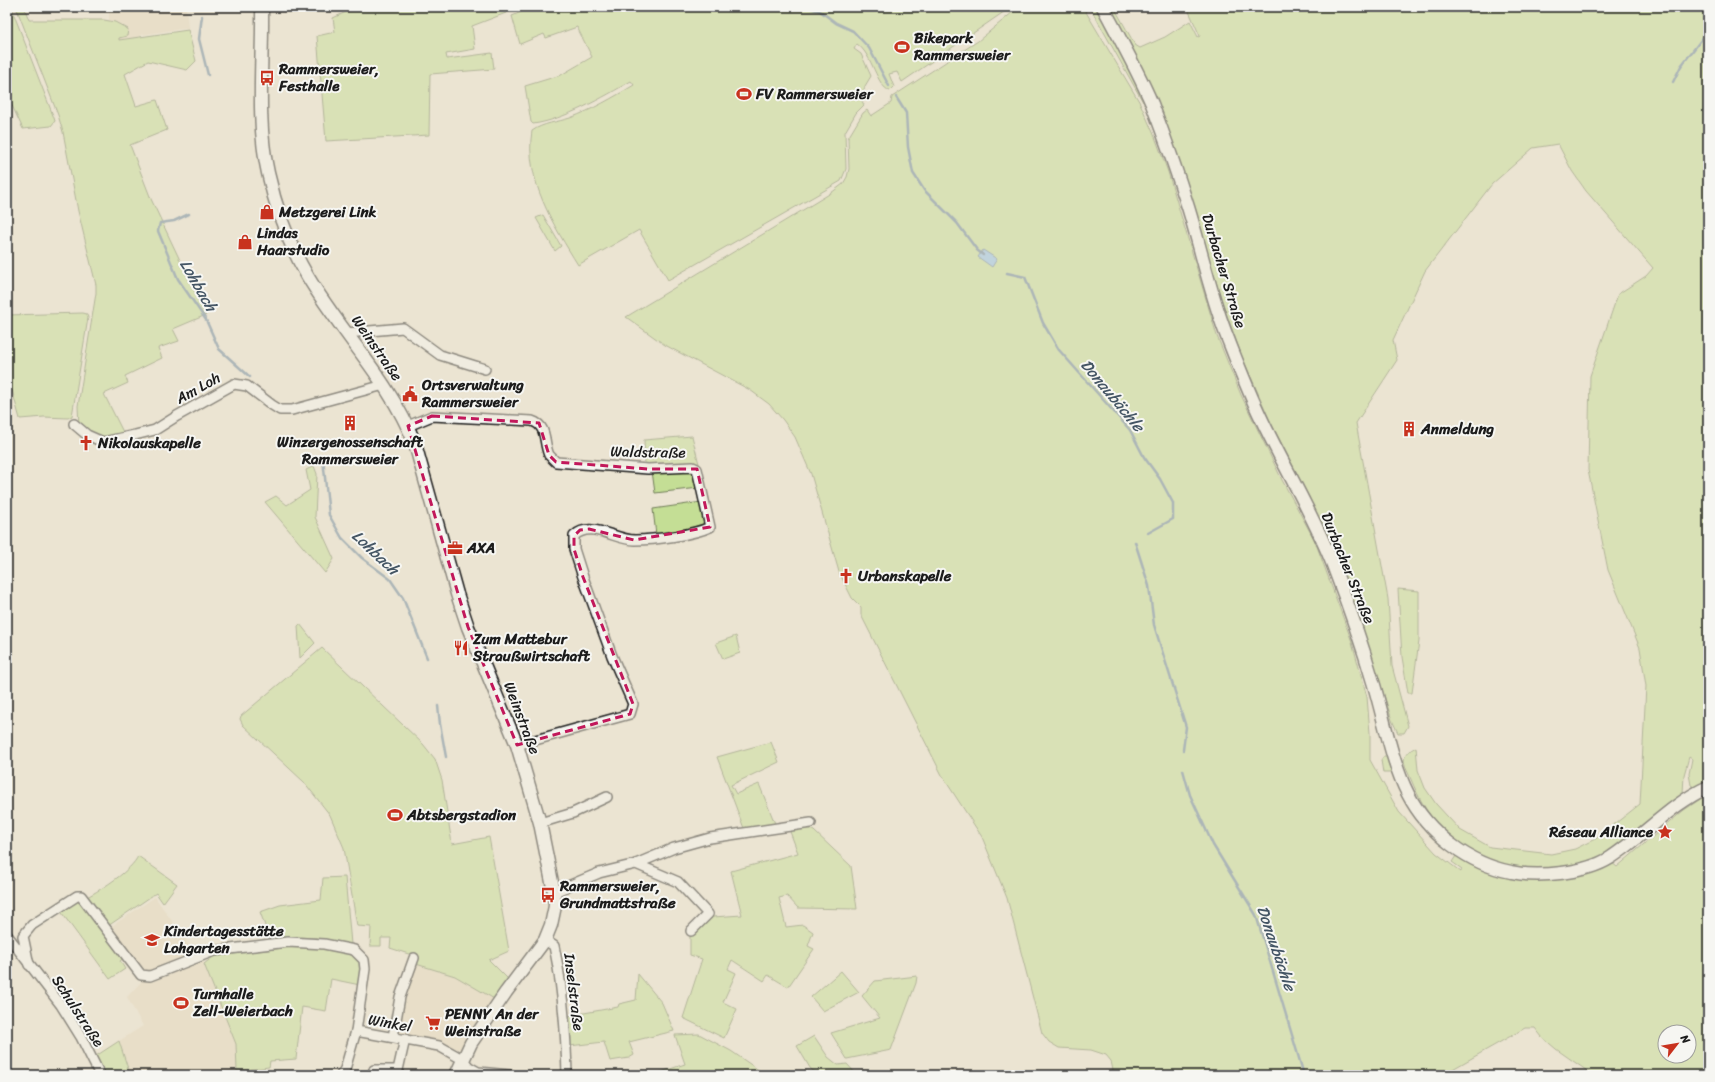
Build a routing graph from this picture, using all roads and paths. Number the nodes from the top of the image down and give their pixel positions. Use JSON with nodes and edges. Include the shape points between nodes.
{"nodes":[{"id":1,"x":262,"y":7,"type":"edge"},
{"id":2,"x":1103,"y":7,"type":"edge"},
{"id":3,"x":347,"y":333,"type":"junction"},
{"id":4,"x":485,"y":369,"type":"dead end"},
{"id":5,"x":384,"y":385,"type":"junction"},
{"id":6,"x":74,"y":424,"type":"dead end"},
{"id":7,"x":408,"y":426,"type":"junction"},
{"id":8,"x":517,"y":745,"type":"junction"},
{"id":9,"x":1708,"y":787,"type":"edge"},
{"id":10,"x":607,"y":797,"type":"dead end"},
{"id":11,"x":540,"y":822,"type":"junction"},
{"id":12,"x":811,"y":823,"type":"dead end"},
{"id":13,"x":636,"y":864,"type":"junction"},
{"id":14,"x":554,"y":892,"type":"junction"},
{"id":15,"x":691,"y":931,"type":"dead end"},
{"id":16,"x":7,"y":935,"type":"edge"},
{"id":17,"x":545,"y":940,"type":"junction"},
{"id":18,"x":414,"y":958,"type":"dead end"},
{"id":19,"x":29,"y":965,"type":"junction"},
{"id":20,"x":356,"y":1031,"type":"junction"},
{"id":21,"x":393,"y":1037,"type":"junction"},
{"id":22,"x":405,"y":1039,"type":"junction"},
{"id":23,"x":462,"y":1059,"type":"junction"},
{"id":24,"x":100,"y":1075,"type":"edge"},
{"id":25,"x":341,"y":1075,"type":"edge"},
{"id":26,"x":372,"y":1075,"type":"edge"},
{"id":27,"x":456,"y":1075,"type":"edge"},
{"id":28,"x":510,"y":1075,"type":"edge"},
{"id":29,"x":567,"y":1075,"type":"edge"}],
"edges":[{"from":1,"to":3,"type":"street","name":"Weinstraße","via":[[262,108],[268,172],[276,203],[294,250],[308,277]]},
{"from":2,"to":9,"type":"street","name":"Durbacher Straße","via":[[1129,54],[1151,102],[1189,210],[1224,331],[1262,420],[1332,563],[1370,672],[1391,747],[1408,795],[1424,818],[1460,852],[1489,867],[1514,873],[1558,874],[1608,860],[1689,796]]},
{"from":3,"to":4,"type":"street","via":[[403,328],[440,355]]},
{"from":3,"to":5,"type":"street","name":"Weinstraße"},
{"from":5,"to":6,"type":"street","name":"Am Loh","via":[[292,410],[280,410],[247,386],[234,384],[155,430],[104,442],[87,435]]},
{"from":5,"to":7,"type":"street","name":"Weinstraße"},
{"from":7,"to":8,"type":"street","name":"Weinstraße","via":[[468,627]]},
{"from":7,"to":8,"type":"street","name":"Waldstraße","via":[[432,416],[532,420],[543,430],[549,455],[556,462],[648,469],[697,469],[710,527],[676,535],[634,540],[589,529],[580,530],[574,536],[574,548],[583,577],[633,704],[630,714]]},
{"from":8,"to":11,"type":"street","name":"Weinstraße"},
{"from":10,"to":11,"type":"street","via":[[572,813]]},
{"from":11,"to":14,"type":"street","name":"Weinstraße"},
{"from":12,"to":13,"type":"street","via":[[710,838],[674,848]]},
{"from":13,"to":14,"type":"street","via":[[599,873]]},
{"from":13,"to":15,"type":"street","via":[[678,882],[708,914]]},
{"from":14,"to":17,"type":"street","name":"Weinstraße","via":[[555,906]]},
{"from":16,"to":19,"type":"street","name":"Schulstraße"},
{"from":17,"to":23,"type":"street","name":"Weinstraße","via":[[506,992]]},
{"from":17,"to":29,"type":"street","name":"Inselstraße","via":[[554,946],[564,1024]]},
{"from":18,"to":21,"type":"street","via":[[400,997]]},
{"from":19,"to":20,"type":"street","name":"Schulstraße","via":[[23,936],[32,925],[77,896],[82,896],[144,976],[221,950],[288,942],[324,944],[354,950],[364,960],[366,969]]},
{"from":19,"to":24,"type":"street","name":"Schulstraße","via":[[61,1005]]},
{"from":20,"to":21,"type":"street","name":"Winkel"},
{"from":20,"to":25,"type":"street","name":"Winkel"},
{"from":21,"to":22,"type":"street","name":"Winkel"},
{"from":22,"to":23,"type":"street","name":"Winkel","via":[[439,1046]]},
{"from":22,"to":26,"type":"street","via":[[398,1070],[374,1070]]},
{"from":23,"to":27,"type":"street","name":"Weinstraße"},
{"from":23,"to":28,"type":"street","via":[[478,1072]]}]}
